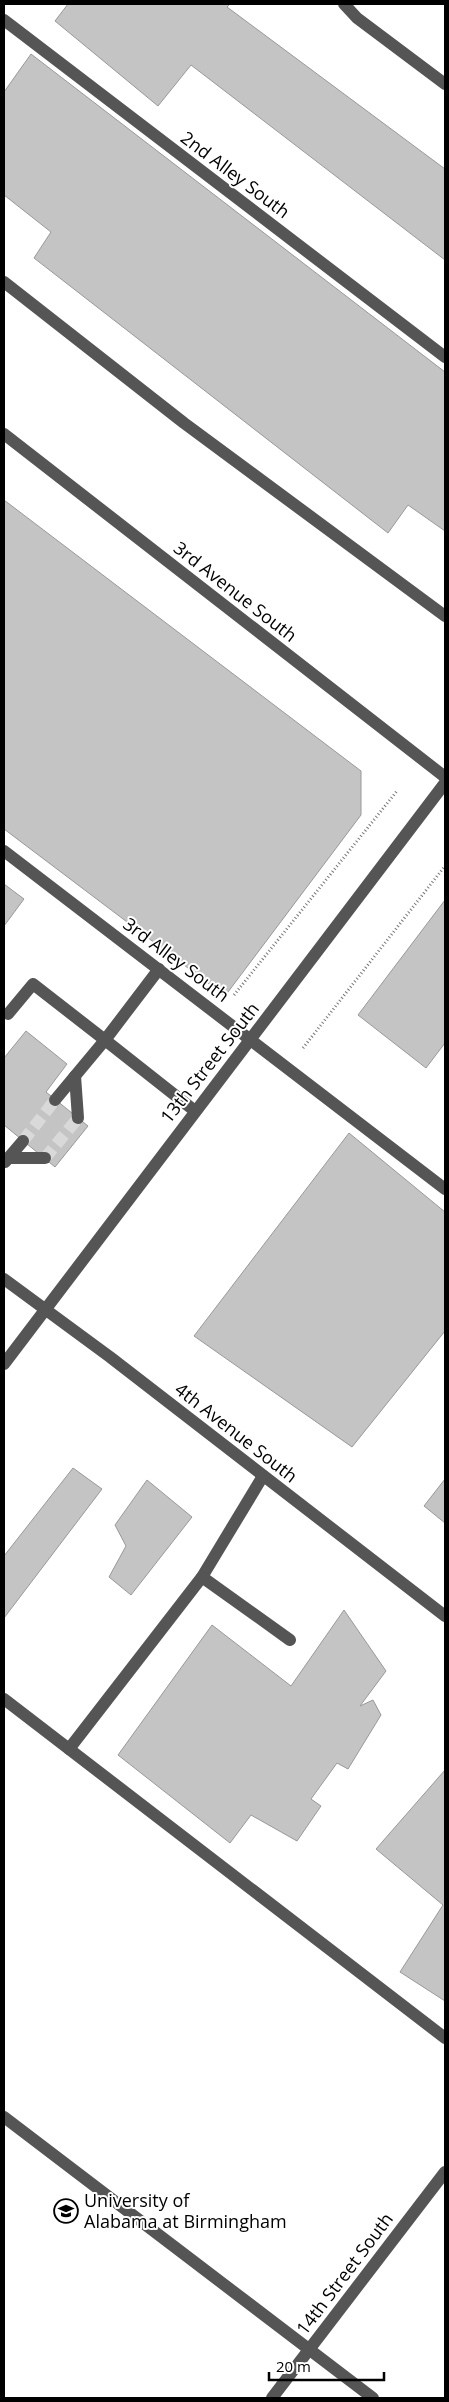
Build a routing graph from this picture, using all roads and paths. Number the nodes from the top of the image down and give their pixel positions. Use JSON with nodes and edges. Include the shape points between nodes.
{"nodes":[{"id":1,"x":344,"y":4,"type":"edge"},
{"id":2,"x":4,"y":20,"type":"edge"},
{"id":3,"x":445,"y":84,"type":"edge"},
{"id":4,"x":4,"y":282,"type":"edge"},
{"id":5,"x":445,"y":358,"type":"edge"},
{"id":6,"x":4,"y":434,"type":"edge"},
{"id":7,"x":445,"y":616,"type":"edge"},
{"id":8,"x":445,"y":777,"type":"edge"},
{"id":9,"x":445,"y":783,"type":"edge"},
{"id":10,"x":397,"y":790,"type":"dead end"},
{"id":11,"x":4,"y":851,"type":"edge"},
{"id":12,"x":445,"y":866,"type":"edge"},
{"id":13,"x":159,"y":969,"type":"junction"},
{"id":14,"x":218,"y":1014,"type":"junction"},
{"id":15,"x":5,"y":1018,"type":"edge"},
{"id":16,"x":251,"y":1039,"type":"junction"},
{"id":17,"x":104,"y":1040,"type":"junction"},
{"id":18,"x":288,"y":1068,"type":"junction"},
{"id":19,"x":75,"y":1076,"type":"junction"},
{"id":20,"x":55,"y":1100,"type":"tunnel mouth"},
{"id":21,"x":195,"y":1111,"type":"junction"},
{"id":22,"x":78,"y":1118,"type":"tunnel mouth"},
{"id":23,"x":23,"y":1141,"type":"tunnel mouth"},
{"id":24,"x":45,"y":1158,"type":"dead end"},
{"id":25,"x":6,"y":1161,"type":"edge"},
{"id":26,"x":445,"y":1189,"type":"edge"},
{"id":27,"x":4,"y":1279,"type":"edge"},
{"id":28,"x":45,"y":1310,"type":"junction"},
{"id":29,"x":4,"y":1364,"type":"edge"},
{"id":30,"x":263,"y":1476,"type":"junction"},
{"id":31,"x":202,"y":1577,"type":"junction"},
{"id":32,"x":445,"y":1616,"type":"edge"},
{"id":33,"x":290,"y":1640,"type":"dead end"},
{"id":34,"x":4,"y":1699,"type":"edge"},
{"id":35,"x":69,"y":1749,"type":"junction"},
{"id":36,"x":445,"y":2038,"type":"edge"},
{"id":37,"x":4,"y":2116,"type":"edge"},
{"id":38,"x":445,"y":2172,"type":"edge"},
{"id":39,"x":309,"y":2350,"type":"junction"},
{"id":40,"x":272,"y":2398,"type":"edge"},
{"id":41,"x":373,"y":2398,"type":"edge"}],
"edges":[{"from":1,"to":3,"type":"street","via":[[356,18]]},
{"from":2,"to":5,"type":"street","name":"2nd Alley South"},
{"from":4,"to":7,"type":"street","via":[[184,423]]},
{"from":6,"to":8,"type":"street","name":"3rd Avenue South"},
{"from":9,"to":16,"type":"street","name":"13th Street South"},
{"from":10,"to":14,"type":"path"},
{"from":11,"to":13,"type":"street","name":"3rd Alley South"},
{"from":12,"to":18,"type":"path"},
{"from":13,"to":14,"type":"street","name":"3rd Alley South"},
{"from":13,"to":17,"type":"street"},
{"from":14,"to":16,"type":"street","name":"3rd Alley South"},
{"from":15,"to":17,"type":"street","via":[[33,984]]},
{"from":16,"to":18,"type":"street","name":"3rd Alley South"},
{"from":16,"to":21,"type":"street","name":"13th Street South"},
{"from":17,"to":19,"type":"street"},
{"from":17,"to":21,"type":"street"},
{"from":18,"to":26,"type":"street","name":"3rd Alley South"},
{"from":19,"to":20,"type":"street"},
{"from":19,"to":22,"type":"street"},
{"from":21,"to":28,"type":"street","name":"13th Street South"},
{"from":23,"to":25,"type":"street"},
{"from":24,"to":25,"type":"street"},
{"from":27,"to":28,"type":"street","name":"4th Avenue South"},
{"from":28,"to":29,"type":"street","name":"13th Street South"},
{"from":28,"to":30,"type":"street","name":"4th Avenue South"},
{"from":30,"to":31,"type":"street"},
{"from":30,"to":32,"type":"street","name":"4th Avenue South"},
{"from":31,"to":33,"type":"street"},
{"from":31,"to":35,"type":"street"},
{"from":34,"to":35,"type":"street"},
{"from":35,"to":36,"type":"street"},
{"from":37,"to":39,"type":"street"},
{"from":38,"to":39,"type":"street","name":"14th Street South"},
{"from":39,"to":40,"type":"street","name":"14th Street South"},
{"from":39,"to":41,"type":"street"}]}
